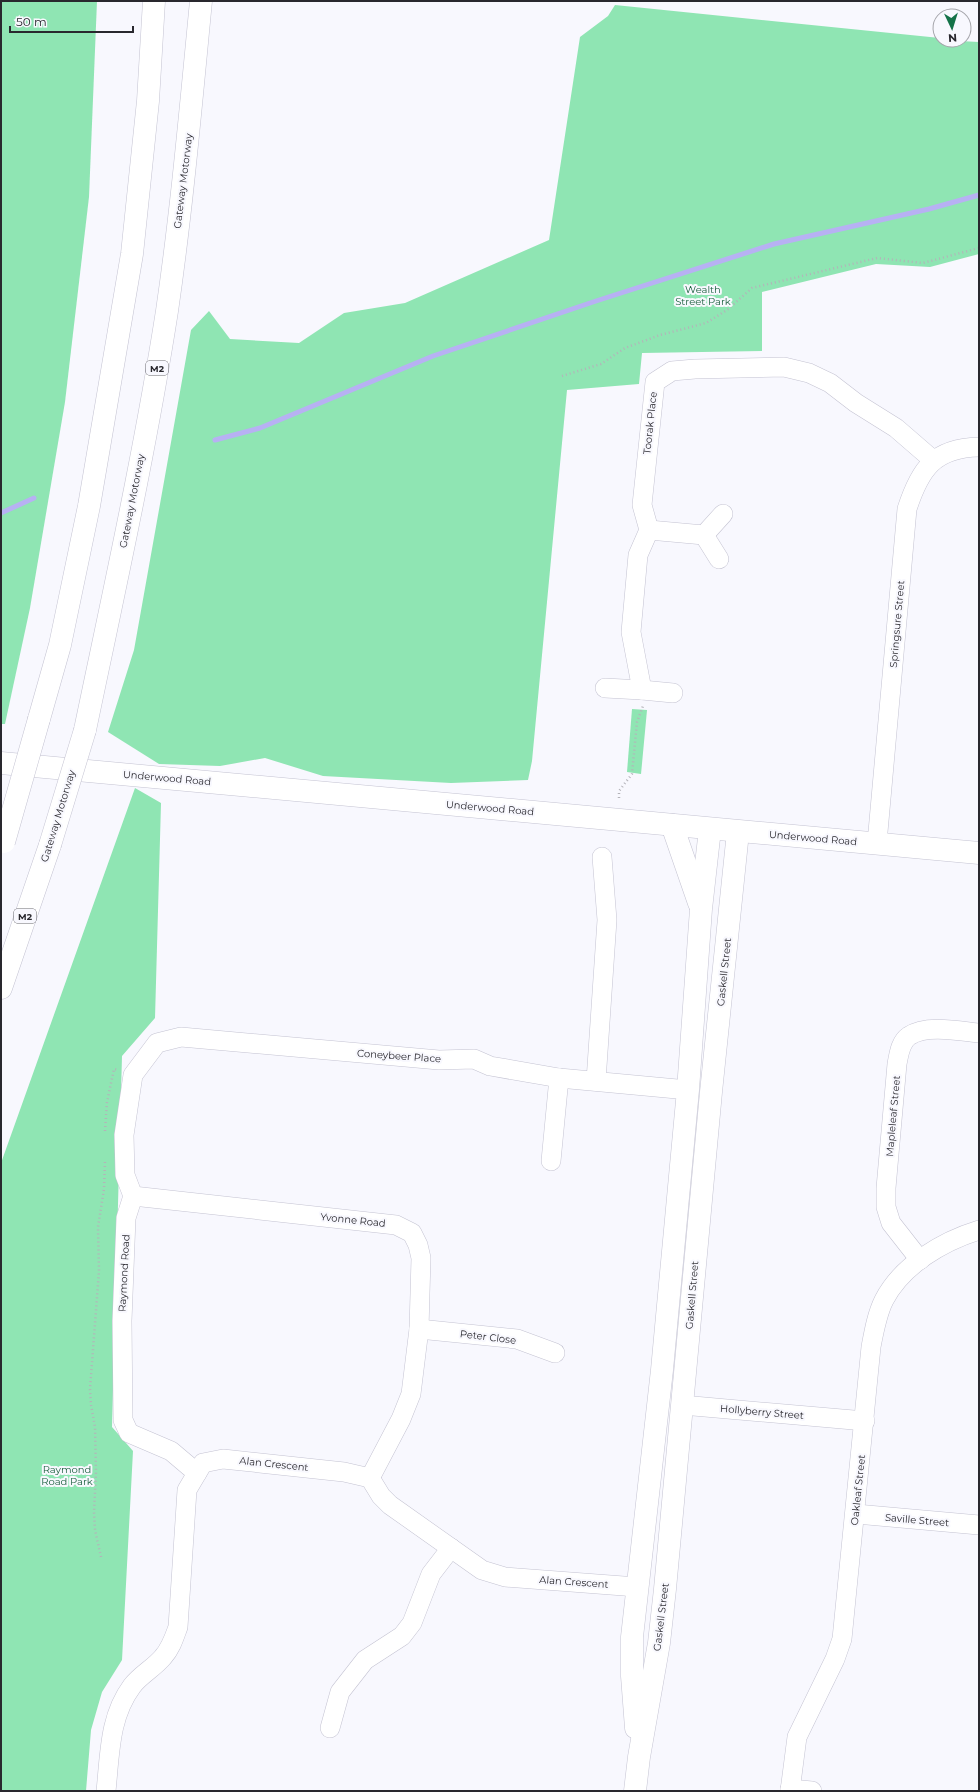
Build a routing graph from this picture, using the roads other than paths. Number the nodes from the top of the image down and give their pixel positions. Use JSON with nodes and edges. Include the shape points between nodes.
{"nodes":[{"id":1,"x":154,"y":1,"type":"edge"},
{"id":2,"x":201,"y":1,"type":"edge"},
{"id":3,"x":979,"y":447,"type":"edge"},
{"id":4,"x":933,"y":460,"type":"junction"},
{"id":5,"x":723,"y":514,"type":"dead end"},
{"id":6,"x":649,"y":530,"type":"junction"},
{"id":7,"x":704,"y":535,"type":"junction"},
{"id":8,"x":719,"y":559,"type":"dead end"},
{"id":9,"x":605,"y":688,"type":"dead end"},
{"id":10,"x":642,"y":690,"type":"junction"},
{"id":11,"x":673,"y":693,"type":"dead end"},
{"id":12,"x":1,"y":763,"type":"edge"},
{"id":13,"x":672,"y":825,"type":"junction"},
{"id":14,"x":710,"y":829,"type":"junction"},
{"id":15,"x":738,"y":832,"type":"junction"},
{"id":16,"x":877,"y":843,"type":"junction"},
{"id":17,"x":2,"y":846,"type":"edge"},
{"id":18,"x":979,"y":853,"type":"edge"},
{"id":19,"x":602,"y":857,"type":"dead end"},
{"id":20,"x":701,"y":909,"type":"junction"},
{"id":21,"x":1,"y":988,"type":"edge"},
{"id":22,"x":979,"y":1033,"type":"edge"},
{"id":23,"x":559,"y":1078,"type":"junction"},
{"id":24,"x":596,"y":1081,"type":"junction"},
{"id":25,"x":688,"y":1090,"type":"junction"},
{"id":26,"x":711,"y":1092,"type":"junction"},
{"id":27,"x":551,"y":1161,"type":"dead end"},
{"id":28,"x":132,"y":1196,"type":"junction"},
{"id":29,"x":979,"y":1230,"type":"edge"},
{"id":30,"x":920,"y":1260,"type":"junction"},
{"id":31,"x":418,"y":1329,"type":"junction"},
{"id":32,"x":555,"y":1353,"type":"dead end"},
{"id":33,"x":658,"y":1403,"type":"junction"},
{"id":34,"x":682,"y":1405,"type":"junction"},
{"id":35,"x":865,"y":1421,"type":"junction"},
{"id":36,"x":197,"y":1473,"type":"junction"},
{"id":37,"x":370,"y":1478,"type":"junction"},
{"id":38,"x":856,"y":1514,"type":"junction"},
{"id":39,"x":979,"y":1525,"type":"edge"},
{"id":40,"x":451,"y":1548,"type":"junction"},
{"id":41,"x":637,"y":1587,"type":"junction"},
{"id":42,"x":665,"y":1589,"type":"junction"},
{"id":43,"x":330,"y":1728,"type":"dead end"},
{"id":44,"x":639,"y":1757,"type":"junction"},
{"id":45,"x":790,"y":1790,"type":"edge"},
{"id":46,"x":106,"y":1791,"type":"edge"},
{"id":47,"x":635,"y":1791,"type":"edge"},
{"id":48,"x":812,"y":1791,"type":"edge"}],
"edges":[{"from":1,"to":17,"type":"main road","bridge":true,"via":[[148,101],[132,254],[89,506],[60,645]]},
{"from":2,"to":21,"type":"main road","name":"Gateway Motorway","number":"M2","bridge":true,"via":[[186,161],[167,310],[134,496],[85,730],[50,845]]},
{"from":3,"to":4,"type":"street","name":"Springsure Street","via":[[970,447]]},
{"from":4,"to":6,"type":"street","name":"Toorak Place","via":[[896,428],[830,383],[809,373],[784,367],[672,371],[655,382],[642,505]]},
{"from":4,"to":16,"type":"street","name":"Springsure Street","via":[[921,474],[907,509]]},
{"from":5,"to":7,"type":"street"},
{"from":6,"to":7,"type":"street"},
{"from":6,"to":10,"type":"street","via":[[638,555],[631,632]]},
{"from":7,"to":8,"type":"street"},
{"from":9,"to":10,"type":"street"},
{"from":10,"to":11,"type":"street"},
{"from":12,"to":13,"type":"main road","name":"Underwood Road"},
{"from":13,"to":14,"type":"main road","name":"Underwood Road"},
{"from":13,"to":20,"type":"main road","name":"Gaskell Street"},
{"from":14,"to":15,"type":"main road","name":"Underwood Road"},
{"from":14,"to":20,"type":"main road","name":"Gaskell Street"},
{"from":15,"to":16,"type":"main road","name":"Underwood Road"},
{"from":15,"to":26,"type":"main road","name":"Gaskell Street"},
{"from":16,"to":18,"type":"main road","name":"Underwood Road"},
{"from":19,"to":24,"type":"street","via":[[607,920]]},
{"from":20,"to":25,"type":"main road","name":"Gaskell Street"},
{"from":22,"to":30,"type":"street","name":"Mapleleaf Street","via":[[926,1030],[909,1036],[900,1047],[886,1207],[891,1223]]},
{"from":23,"to":24,"type":"street","name":"Coneybeer Place"},
{"from":23,"to":27,"type":"street"},
{"from":23,"to":28,"type":"street","name":"Coneybeer Place","via":[[490,1066],[474,1059],[439,1060],[181,1037],[158,1043],[132,1074],[124,1135],[125,1176]]},
{"from":24,"to":25,"type":"street","name":"Coneybeer Place"},
{"from":25,"to":26,"type":"main road","name":"Coneybeer Place"},
{"from":25,"to":33,"type":"main road","name":"Gaskell Street"},
{"from":26,"to":34,"type":"main road","name":"Gaskell Street"},
{"from":28,"to":31,"type":"street","name":"Yvonne Road","via":[[396,1225],[412,1233],[421,1258]]},
{"from":28,"to":36,"type":"street","name":"Raymond Road","via":[[126,1218],[122,1320],[123,1420],[129,1433],[172,1451]]},
{"from":29,"to":30,"type":"street","name":"Oakleaf Street","via":[[959,1236]]},
{"from":30,"to":35,"type":"street","name":"Oakleaf Street","via":[[900,1277],[884,1299],[876,1322],[871,1347]]},
{"from":31,"to":32,"type":"street","name":"Peter Close","via":[[517,1339]]},
{"from":31,"to":37,"type":"street","name":"Yvonne Road","via":[[411,1394]]},
{"from":33,"to":34,"type":"main road","name":"Hollyberry Street"},
{"from":33,"to":41,"type":"main road","name":"Gaskell Street"},
{"from":34,"to":35,"type":"street","name":"Hollyberry Street"},
{"from":34,"to":42,"type":"main road","name":"Gaskell Street"},
{"from":35,"to":38,"type":"street","name":"Oakleaf Street"},
{"from":36,"to":37,"type":"street","name":"Alan Crescent","via":[[203,1463],[223,1458],[344,1472]]},
{"from":36,"to":46,"type":"street","name":"Alan Crescent","via":[[187,1490],[178,1627],[172,1646],[133,1685],[116,1716],[111,1734]]},
{"from":37,"to":40,"type":"street","name":"Alan Crescent","via":[[390,1505]]},
{"from":38,"to":39,"type":"street","name":"Saville Street"},
{"from":38,"to":45,"type":"street","name":"Oakleaf Street","via":[[842,1639],[797,1737]]},
{"from":40,"to":41,"type":"street","name":"Alan Crescent","via":[[482,1570],[506,1577]]},
{"from":40,"to":43,"type":"street","via":[[431,1574],[412,1623],[402,1636],[365,1660],[340,1692]]},
{"from":41,"to":42,"type":"main road","name":"Alan Crescent"},
{"from":41,"to":44,"type":"main road","name":"Gaskell Street","via":[[632,1637],[632,1676]]},
{"from":42,"to":44,"type":"main road","name":"Gaskell Street"},
{"from":44,"to":47,"type":"main road","name":"Gaskell Street"},
{"from":45,"to":48,"type":"street"}]}
